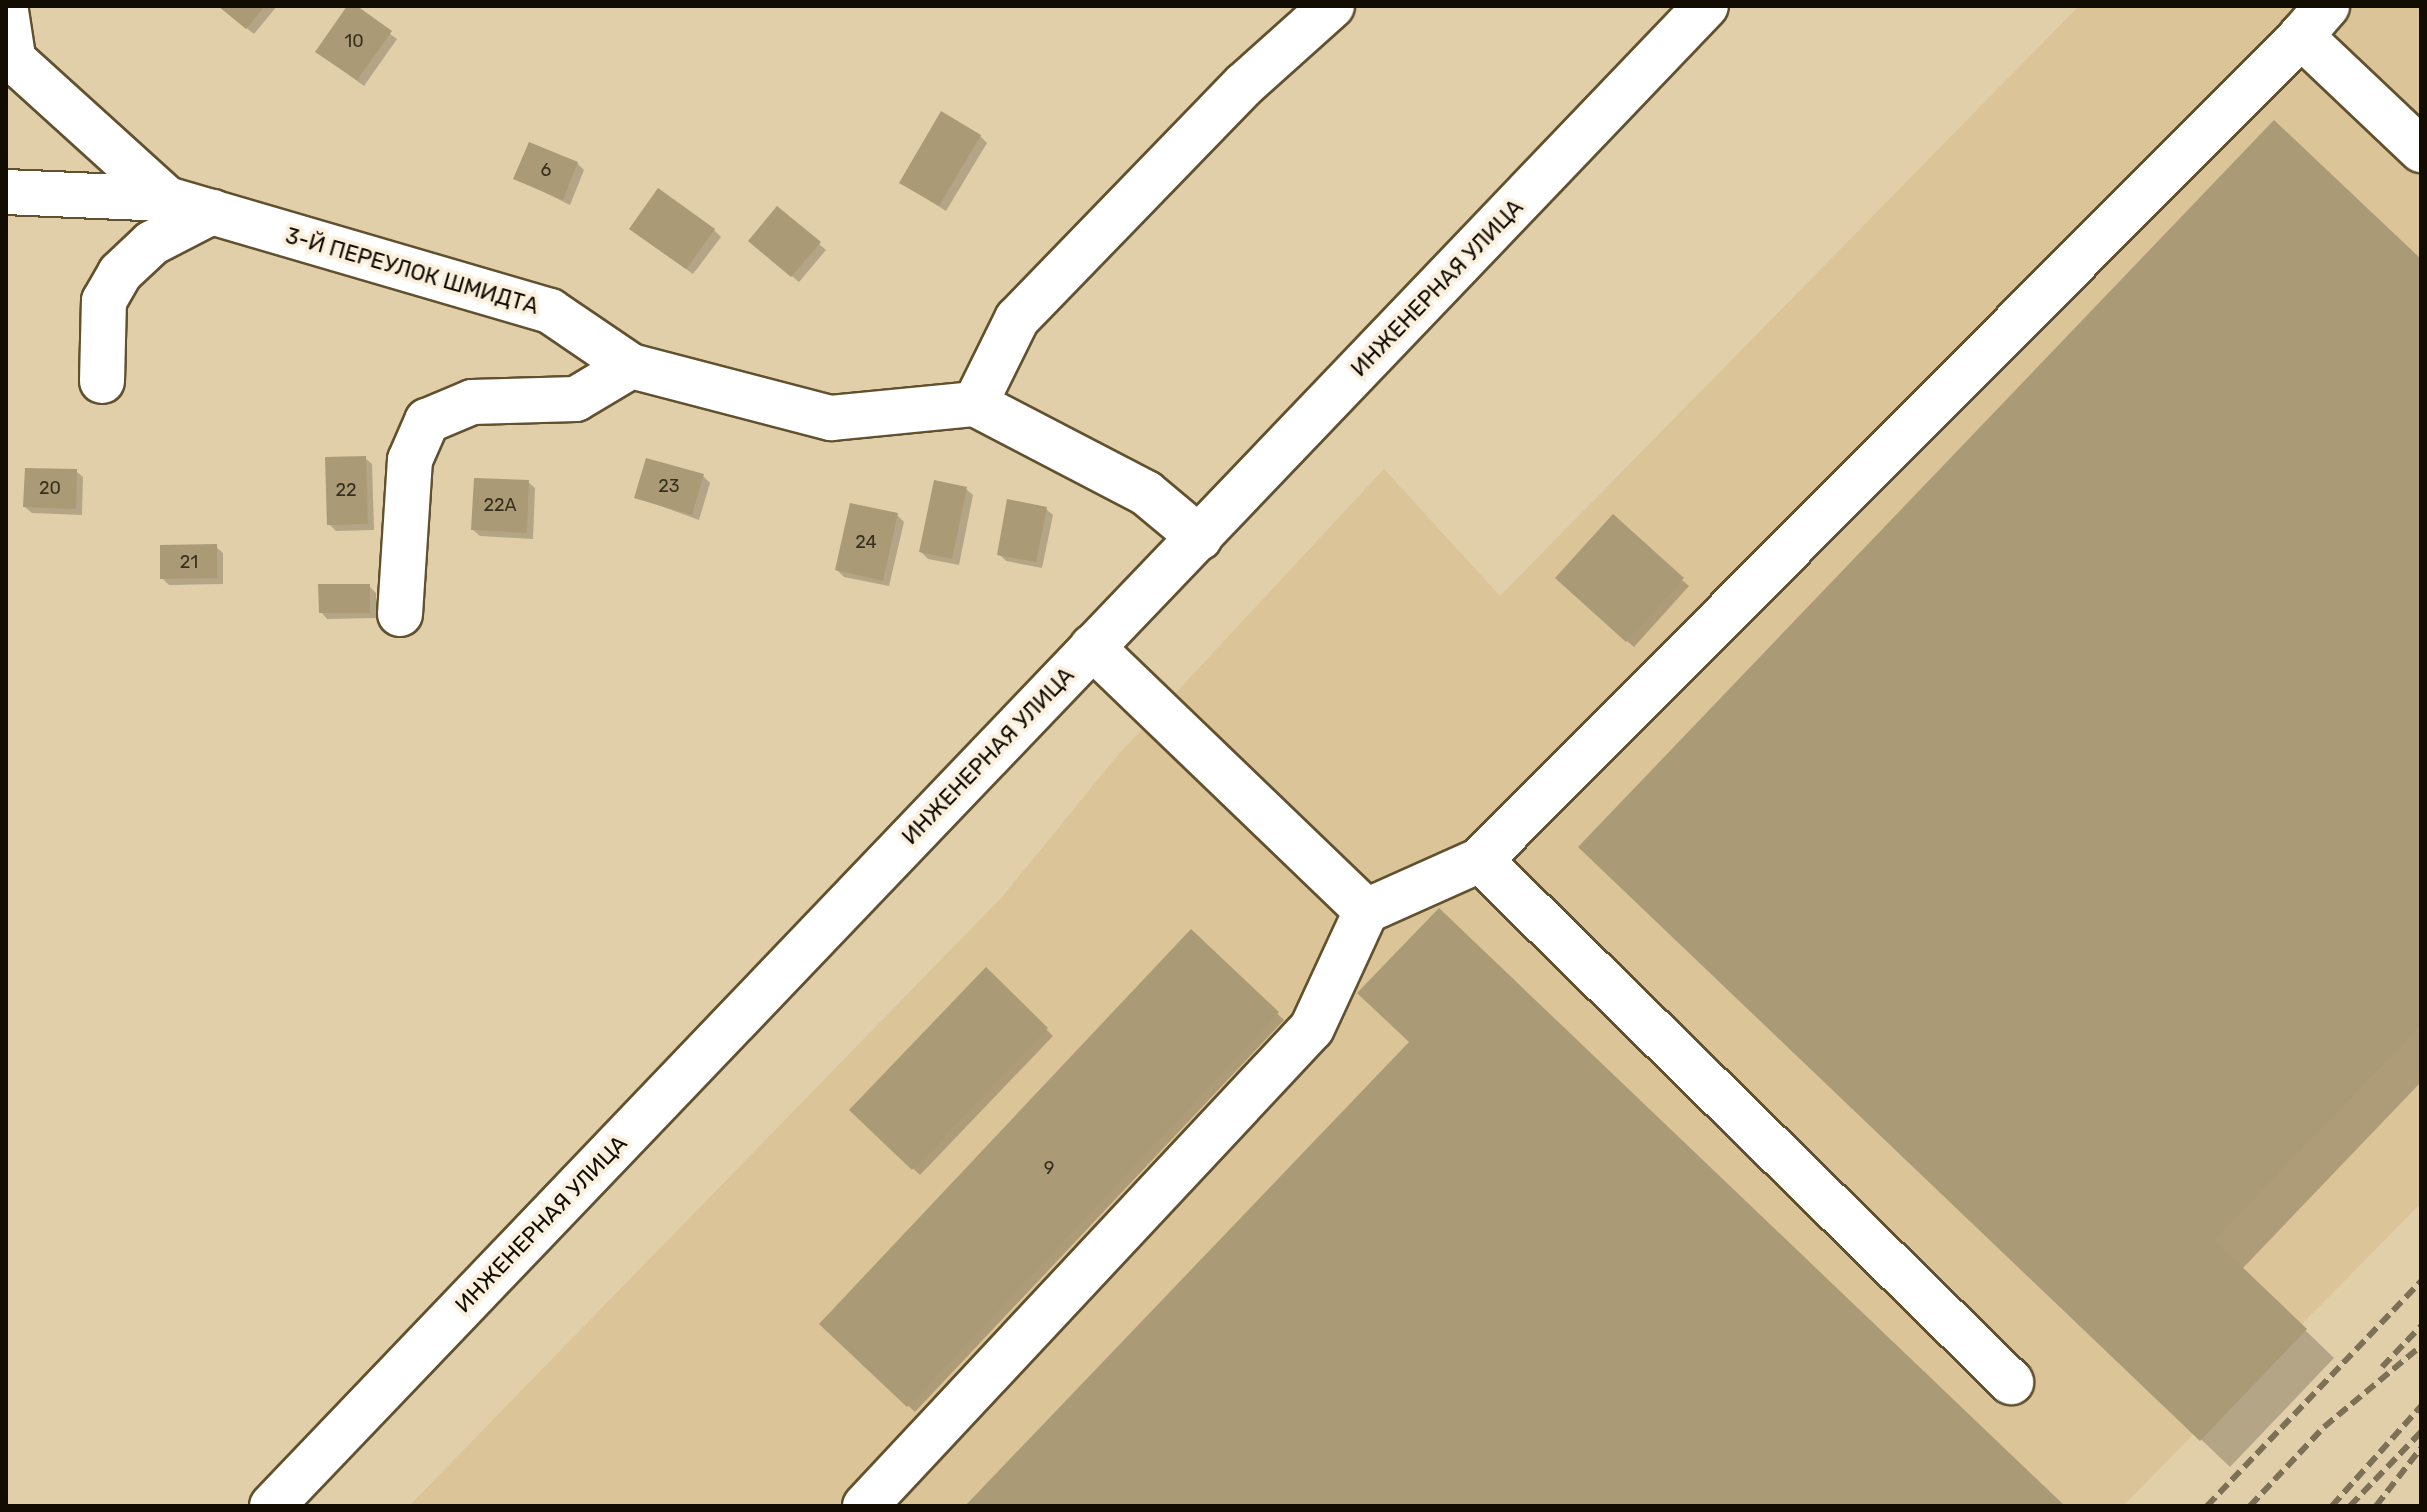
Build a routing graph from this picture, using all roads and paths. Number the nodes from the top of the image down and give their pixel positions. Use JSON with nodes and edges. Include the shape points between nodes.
{"nodes":[{"id":1,"x":1332,"y":6,"type":"edge"},
{"id":2,"x":1706,"y":6,"type":"edge"},
{"id":3,"x":6,"y":11,"type":"edge"},
{"id":4,"x":2314,"y":21,"type":"edge"},
{"id":5,"x":10,"y":58,"type":"edge"},
{"id":6,"x":2421,"y":150,"type":"edge"},
{"id":7,"x":6,"y":192,"type":"edge"},
{"id":8,"x":167,"y":199,"type":"junction"},
{"id":9,"x":212,"y":212,"type":"junction"},
{"id":10,"x":631,"y":366,"type":"junction"},
{"id":11,"x":102,"y":381,"type":"dead end"},
{"id":12,"x":975,"y":404,"type":"junction"},
{"id":13,"x":1200,"y":538,"type":"junction"},
{"id":14,"x":400,"y":614,"type":"dead end"},
{"id":15,"x":1092,"y":647,"type":"junction"},
{"id":16,"x":1480,"y":860,"type":"junction"},
{"id":17,"x":1366,"y":911,"type":"junction"},
{"id":18,"x":2011,"y":1382,"type":"dead end"},
{"id":19,"x":272,"y":1506,"type":"edge"},
{"id":20,"x":865,"y":1506,"type":"edge"}],
"edges":[{"from":1,"to":12,"type":"street","via":[[1245,84],[1017,319]]},
{"from":2,"to":13,"type":"street","name":"ИНЖЕНЕРНАЯ УЛИЦА"},
{"from":3,"to":5,"type":"street"},
{"from":4,"to":6,"type":"street"},
{"from":4,"to":16,"type":"street"},
{"from":5,"to":8,"type":"street","name":"3-Й ПЕРЕУЛОК ШМИДТА"},
{"from":7,"to":8,"type":"street"},
{"from":8,"to":9,"type":"street","name":"3-Й ПЕРЕУЛОК ШМИДТА"},
{"from":9,"to":10,"type":"street","name":"3-Й ПЕРЕУЛОК ШМИДТА","via":[[550,311]]},
{"from":9,"to":11,"type":"street","via":[[152,243],[120,273],[104,301]]},
{"from":10,"to":12,"type":"street","name":"3-Й ПЕРЕУЛОК ШМИДТА","via":[[831,418]]},
{"from":10,"to":14,"type":"street","via":[[576,399],[472,402],[427,421],[410,460]]},
{"from":12,"to":13,"type":"street","via":[[1146,493]]},
{"from":13,"to":15,"type":"street","name":"ИНЖЕНЕРНАЯ УЛИЦА"},
{"from":15,"to":17,"type":"street"},
{"from":15,"to":19,"type":"street","name":"ИНЖЕНЕРНАЯ УЛИЦА"},
{"from":16,"to":17,"type":"street"},
{"from":16,"to":18,"type":"street"},
{"from":17,"to":20,"type":"street","via":[[1312,1028]]}]}
